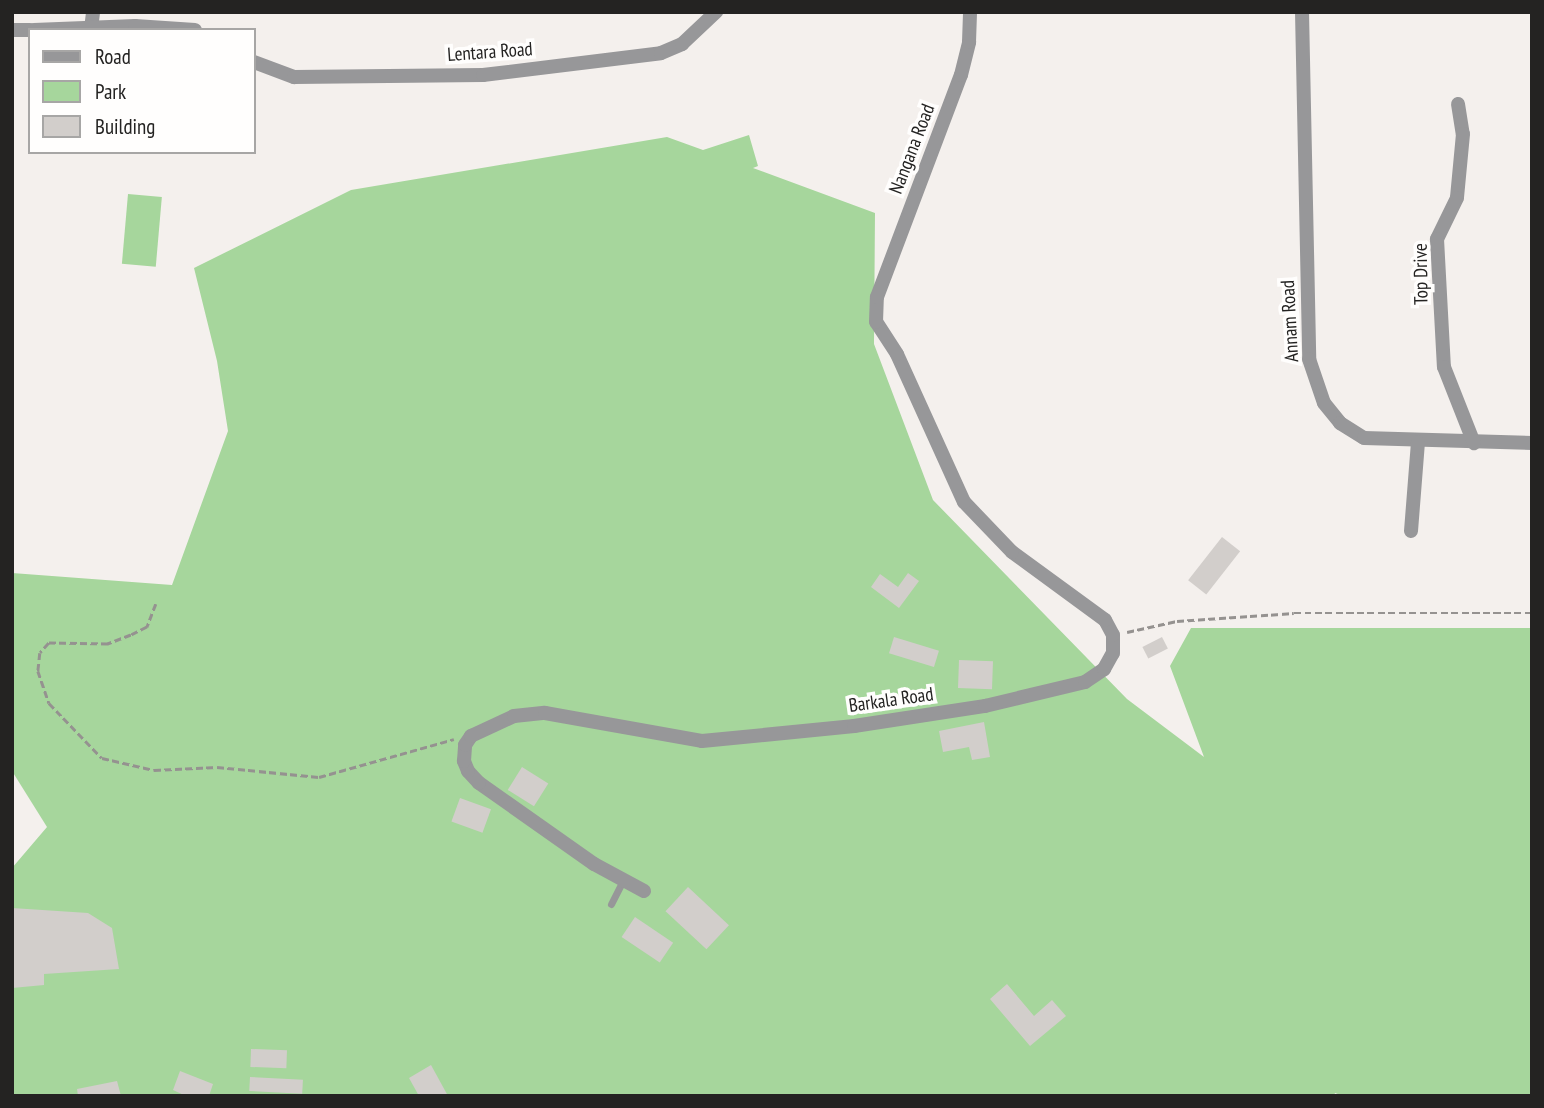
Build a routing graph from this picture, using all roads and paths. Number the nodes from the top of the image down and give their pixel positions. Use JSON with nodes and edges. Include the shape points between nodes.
{"nodes":[{"id":1,"x":716,"y":12,"type":"edge"},
{"id":2,"x":970,"y":12,"type":"edge"},
{"id":3,"x":1302,"y":12,"type":"edge"},
{"id":4,"x":106,"y":28,"type":"edge"},
{"id":5,"x":165,"y":28,"type":"edge"},
{"id":6,"x":256,"y":63,"type":"edge"},
{"id":7,"x":1458,"y":104,"type":"dead end"},
{"id":8,"x":1418,"y":442,"type":"junction"},
{"id":9,"x":1474,"y":443,"type":"junction"},
{"id":10,"x":1532,"y":443,"type":"edge"},
{"id":11,"x":1411,"y":531,"type":"dead end"},
{"id":12,"x":156,"y":604,"type":"dead end"},
{"id":13,"x":1532,"y":613,"type":"edge"},
{"id":14,"x":1113,"y":635,"type":"junction"},
{"id":15,"x":471,"y":736,"type":"junction"},
{"id":16,"x":623,"y":880,"type":"junction"},
{"id":17,"x":644,"y":891,"type":"dead end"},
{"id":18,"x":611,"y":904,"type":"dead end"}],
"edges":[{"from":1,"to":6,"type":"street","name":"Lentara Road","via":[[682,44],[661,53],[483,75],[294,77]]},
{"from":2,"to":14,"type":"street","name":"Nangana Road","via":[[961,75],[877,297],[876,322],[897,354],[964,502],[1012,552],[1098,612]]},
{"from":3,"to":8,"type":"street","name":"Annam Road","via":[[1309,359],[1314,382],[1324,403],[1353,433]]},
{"from":4,"to":5,"type":"street"},
{"from":7,"to":9,"type":"street","name":"Top Drive","via":[[1463,134],[1457,198],[1437,239],[1444,367]]},
{"from":8,"to":9,"type":"street","name":"Annam Road"},
{"from":8,"to":11,"type":"street"},
{"from":9,"to":10,"type":"street","name":"Annam Road"},
{"from":12,"to":15,"type":"path","via":[[147,627],[131,635],[108,644],[49,643],[40,653],[38,671],[49,703],[102,758],[154,770],[216,767],[318,777]]},
{"from":13,"to":14,"type":"path","via":[[1294,613],[1177,621]]},
{"from":14,"to":15,"type":"street","name":"Barkala Road","via":[[1110,661],[1096,677],[972,708],[854,726],[702,741],[530,713]]},
{"from":15,"to":16,"type":"street","via":[[464,752],[472,776]]},
{"from":16,"to":17,"type":"street"},
{"from":16,"to":18,"type":"lane"}]}
